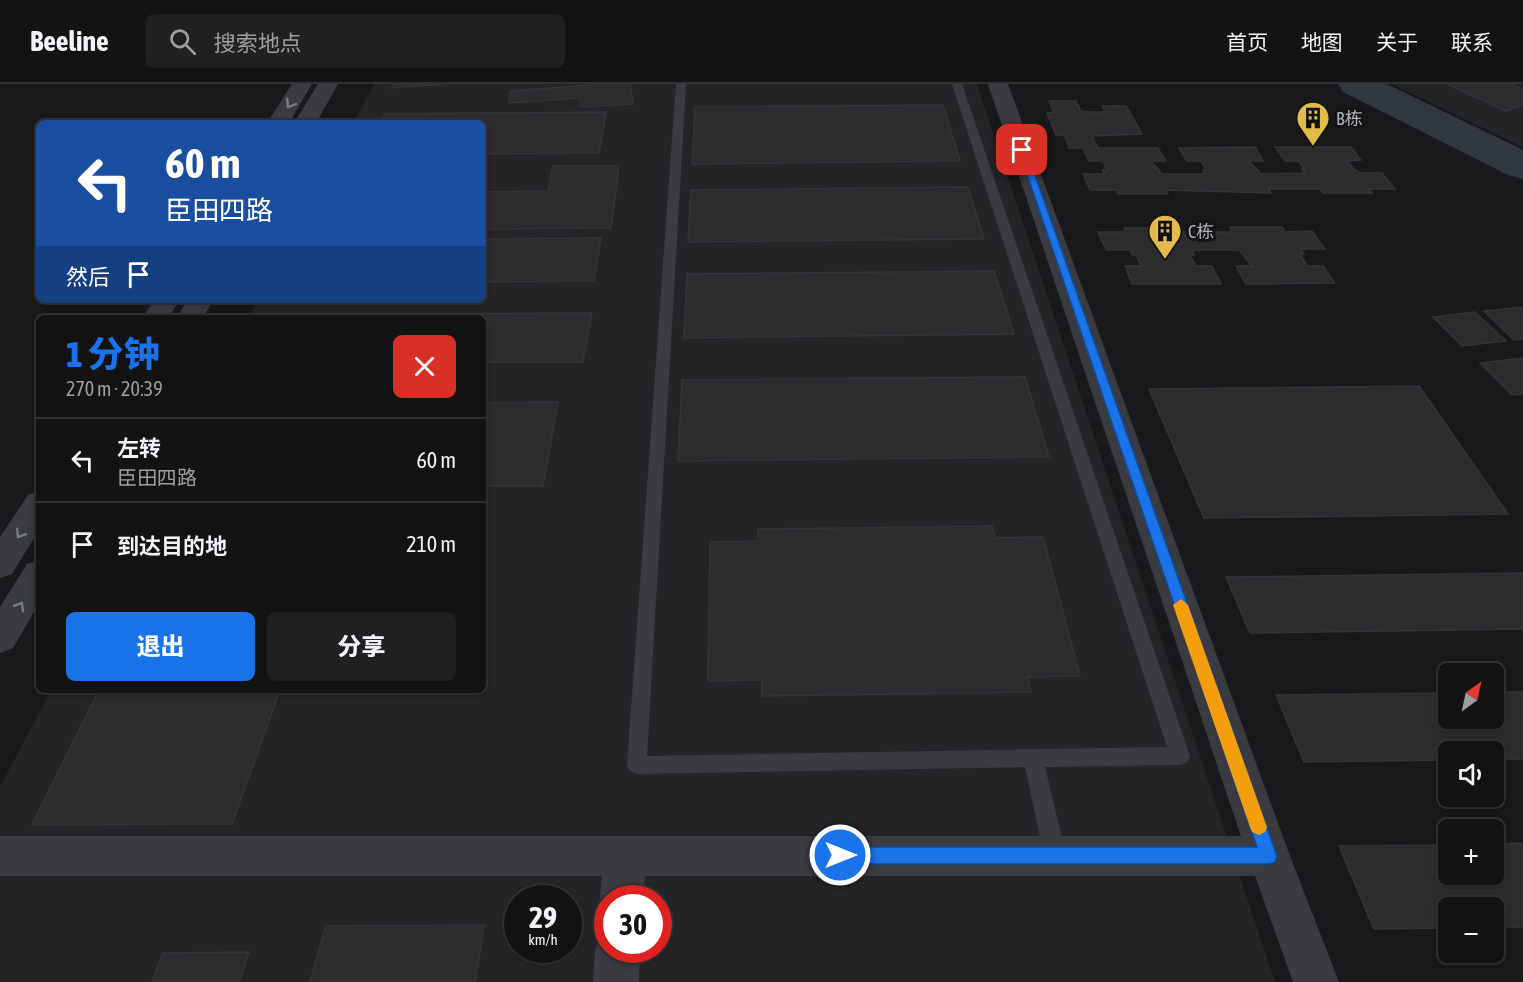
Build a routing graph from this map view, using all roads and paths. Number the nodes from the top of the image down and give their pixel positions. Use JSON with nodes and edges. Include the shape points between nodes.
{"nodes":[{"id":1,"x":302,"y":84,"type":"edge"},
{"id":2,"x":328,"y":84,"type":"edge"},
{"id":3,"x":681,"y":84,"type":"edge"},
{"id":4,"x":957,"y":84,"type":"edge"},
{"id":5,"x":998,"y":84,"type":"edge"},
{"id":6,"x":280,"y":120,"type":"edge"},
{"id":7,"x":307,"y":120,"type":"edge"},
{"id":8,"x":36,"y":508,"type":"edge"},
{"id":9,"x":0,"y":565,"type":"edge"},
{"id":10,"x":36,"y":578,"type":"edge"},
{"id":11,"x":0,"y":639,"type":"edge"},
{"id":12,"x":1033,"y":759,"type":"junction"},
{"id":13,"x":625,"y":855,"type":"junction"},
{"id":14,"x":1055,"y":855,"type":"junction"},
{"id":15,"x":0,"y":856,"type":"edge"},
{"id":16,"x":1269,"y":856,"type":"junction"},
{"id":17,"x":623,"y":885,"type":"edge"},
{"id":18,"x":617,"y":963,"type":"edge"},
{"id":19,"x":616,"y":982,"type":"edge"},
{"id":20,"x":1316,"y":982,"type":"edge"}],
"edges":[{"from":1,"to":6,"type":"street","one_way":true},
{"from":2,"to":7,"type":"street"},
{"from":3,"to":12,"type":"lane","via":[[637,765]]},
{"from":4,"to":12,"type":"lane","via":[[1180,756]]},
{"from":5,"to":16,"type":"street"},
{"from":8,"to":9,"type":"street","one_way":true},
{"from":11,"to":10,"type":"street","one_way":true},
{"from":12,"to":14,"type":"lane"},
{"from":13,"to":14,"type":"street"},
{"from":13,"to":15,"type":"street"},
{"from":13,"to":17,"type":"street"},
{"from":14,"to":16,"type":"street"},
{"from":16,"to":20,"type":"street"},
{"from":18,"to":19,"type":"street"}]}
